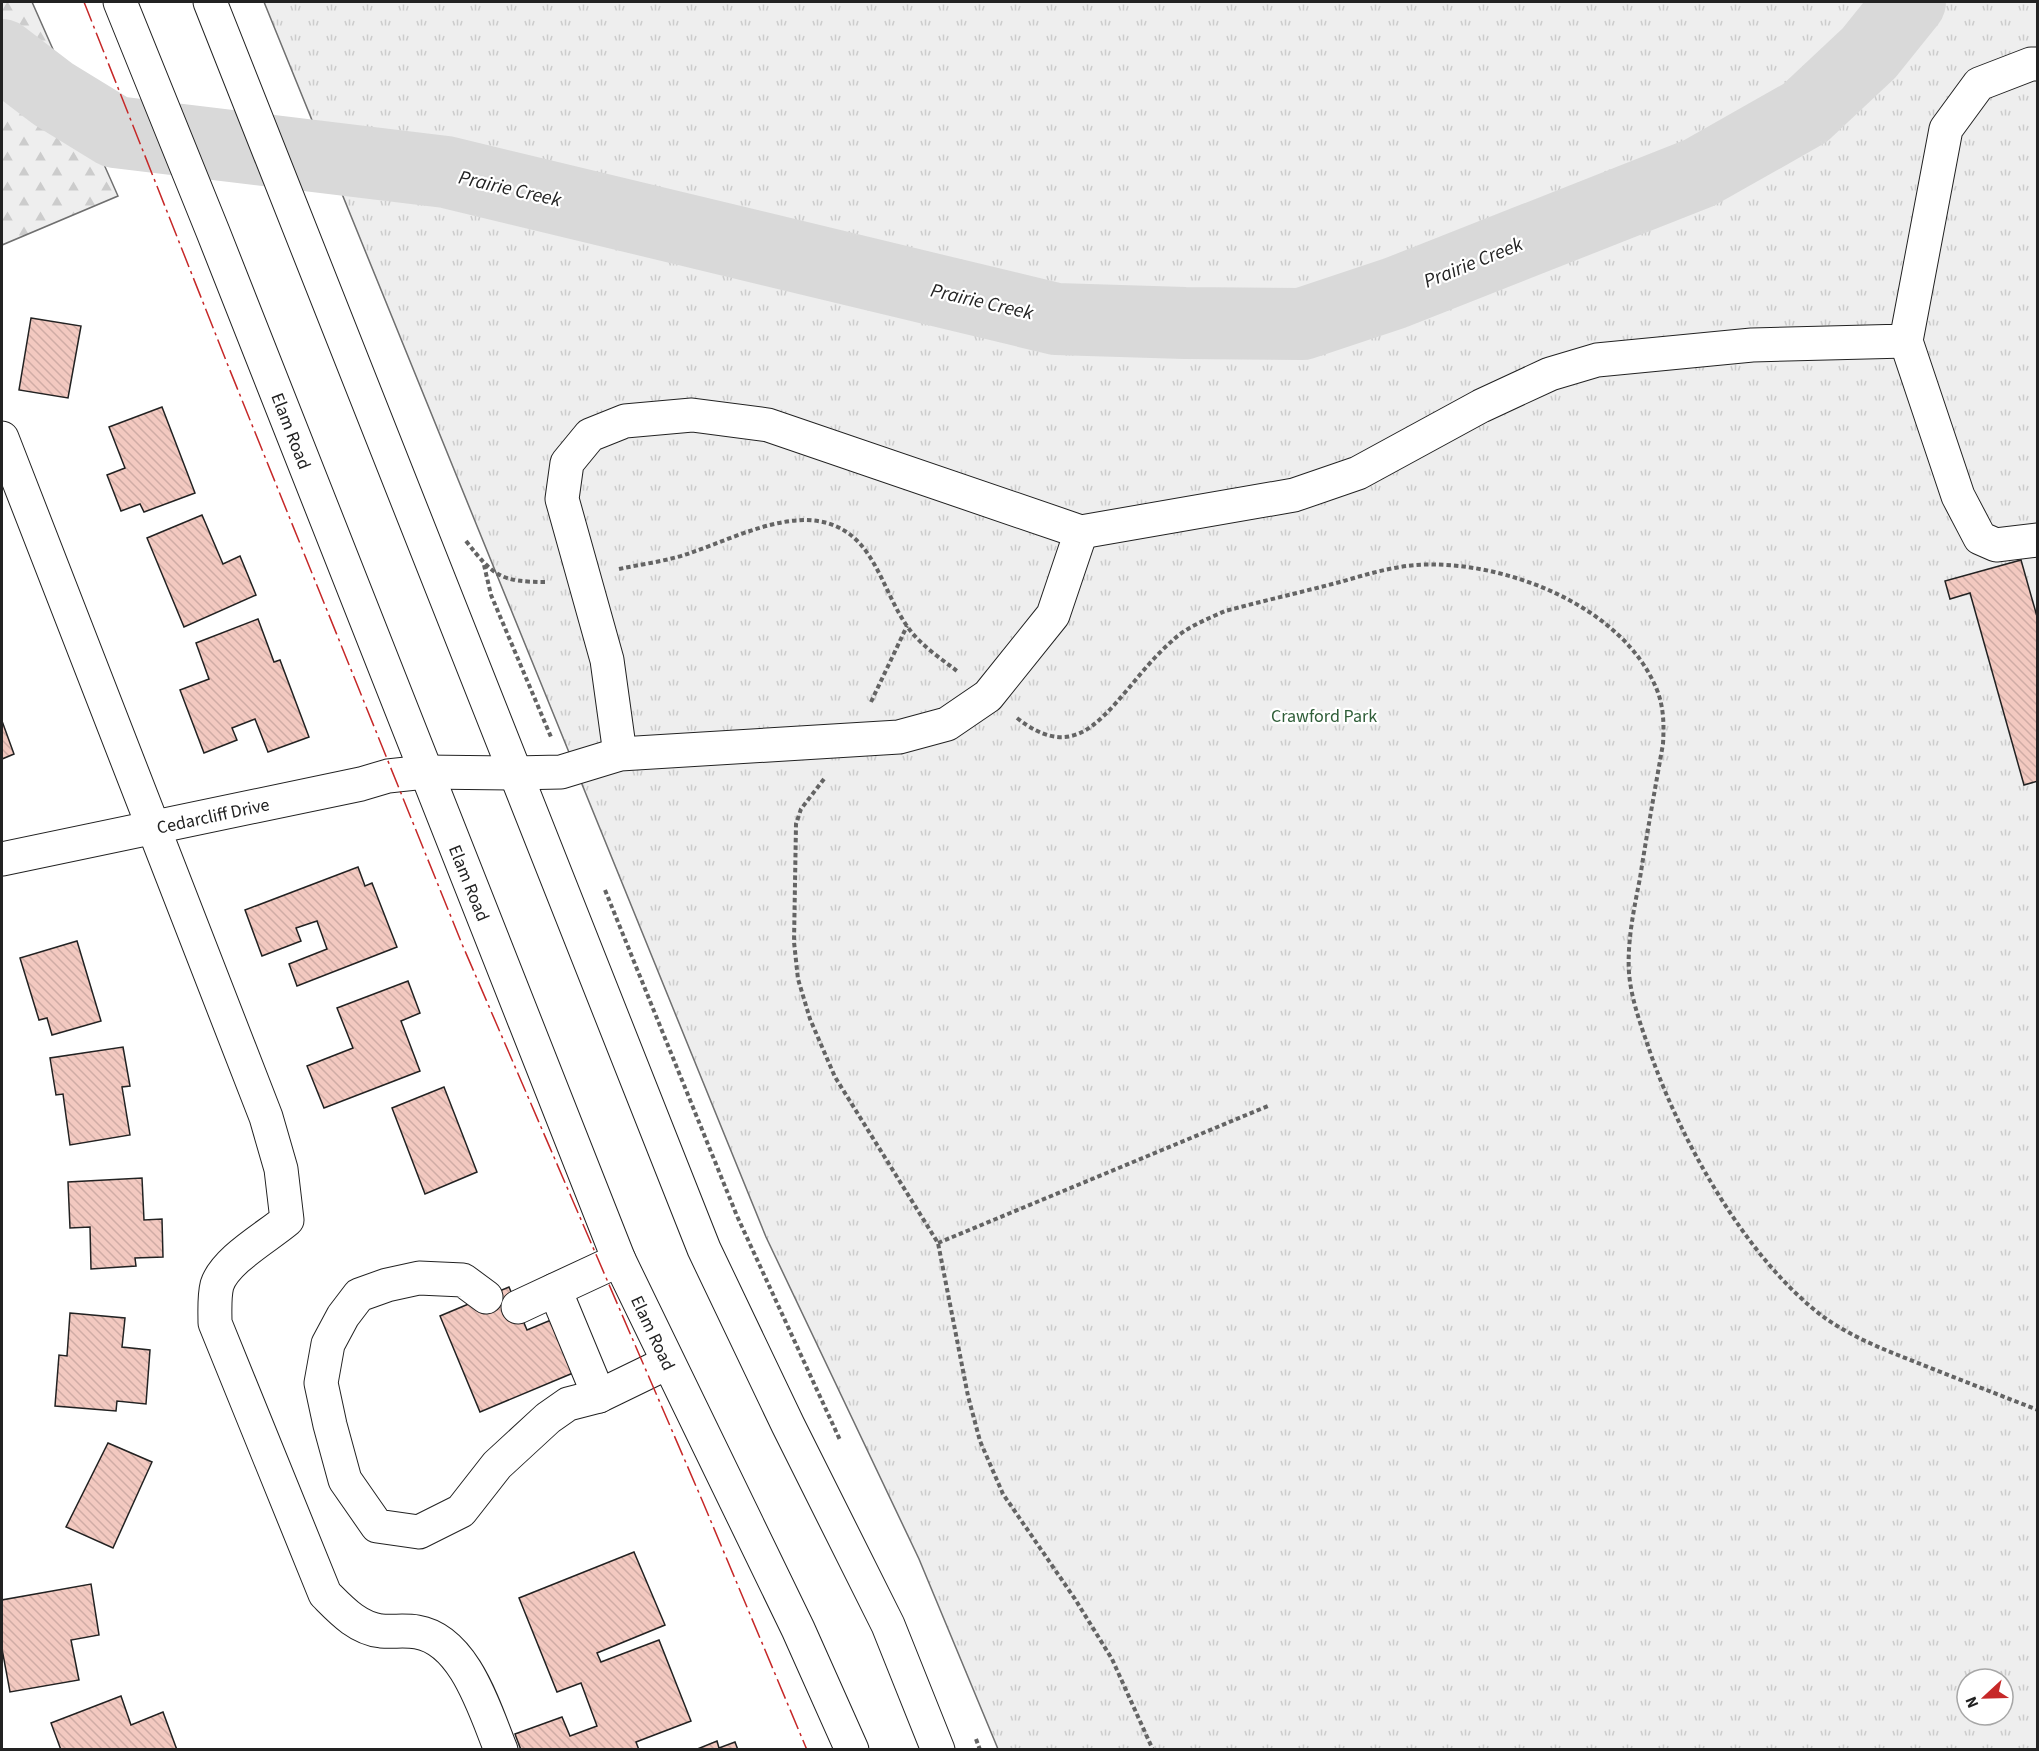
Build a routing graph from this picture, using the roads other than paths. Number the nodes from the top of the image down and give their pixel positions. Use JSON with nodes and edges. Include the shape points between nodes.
{"nodes":[{"id":1,"x":120,"y":2,"type":"edge"},
{"id":2,"x":210,"y":2,"type":"edge"},
{"id":3,"x":2037,"y":64,"type":"edge"},
{"id":4,"x":1906,"y":341,"type":"junction"},
{"id":5,"x":2,"y":438,"type":"edge"},
{"id":6,"x":1081,"y":532,"type":"junction"},
{"id":7,"x":2037,"y":540,"type":"edge"},
{"id":8,"x":620,"y":754,"type":"junction"},
{"id":9,"x":425,"y":772,"type":"junction"},
{"id":10,"x":514,"y":773,"type":"junction"},
{"id":11,"x":154,"y":828,"type":"junction"},
{"id":12,"x":2,"y":859,"type":"edge"},
{"id":13,"x":619,"y":1260,"type":"junction"},
{"id":14,"x":555,"y":1290,"type":"junction"},
{"id":15,"x":486,"y":1297,"type":"dead end"},
{"id":16,"x":518,"y":1307,"type":"dead end"},
{"id":17,"x":667,"y":1363,"type":"junction"},
{"id":18,"x":599,"y":1396,"type":"junction"},
{"id":19,"x":501,"y":1749,"type":"edge"},
{"id":20,"x":852,"y":1749,"type":"edge"},
{"id":21,"x":938,"y":1749,"type":"edge"}],
"edges":[{"from":1,"to":9,"type":"main road","name":"Elam Road"},
{"from":2,"to":10,"type":"main road"},
{"from":3,"to":4,"type":"main road","via":[[1979,84],[1946,129]]},
{"from":4,"to":6,"type":"main road","via":[[1752,345],[1597,360],[1550,374],[1481,406],[1358,473],[1294,495]]},
{"from":4,"to":7,"type":"main road","via":[[1958,496],[1980,537],[1996,545]]},
{"from":5,"to":11,"type":"main road"},
{"from":6,"to":8,"type":"main road","name":"Cedarcliff Drive","via":[[1053,615],[988,696],[947,724],[899,736]]},
{"from":6,"to":8,"type":"main road","via":[[768,425],[692,415],[625,421],[590,435],[567,464],[562,499],[607,660]]},
{"from":8,"to":10,"type":"main road","name":"Cedarcliff Drive","via":[[561,772]]},
{"from":9,"to":10,"type":"main road","name":"Cedarcliff Drive"},
{"from":9,"to":11,"type":"main road","name":"Cedarcliff Drive","via":[[388,776]]},
{"from":9,"to":13,"type":"main road","name":"Elam Road"},
{"from":10,"to":21,"type":"main road","via":[[704,1249],[888,1625]]},
{"from":11,"to":12,"type":"main road","name":"Cedarcliff Drive"},
{"from":11,"to":19,"type":"main road","via":[[266,1117],[281,1169],[287,1220],[225,1270],[215,1293],[215,1323],[325,1594],[351,1620],[378,1631],[418,1632],[444,1644],[469,1671]]},
{"from":13,"to":14,"type":"main road"},
{"from":13,"to":17,"type":"main road","name":"Elam Road"},
{"from":14,"to":16,"type":"main road"},
{"from":14,"to":18,"type":"main road"},
{"from":15,"to":18,"type":"main road","via":[[463,1280],[419,1278],[387,1285],[359,1295],[328,1344],[321,1383],[330,1425],[345,1480],[377,1526],[419,1532],[461,1511],[497,1465],[548,1418],[571,1403]]},
{"from":17,"to":18,"type":"main road"},
{"from":17,"to":20,"type":"main road","name":"Elam Road","via":[[798,1629]]}]}
